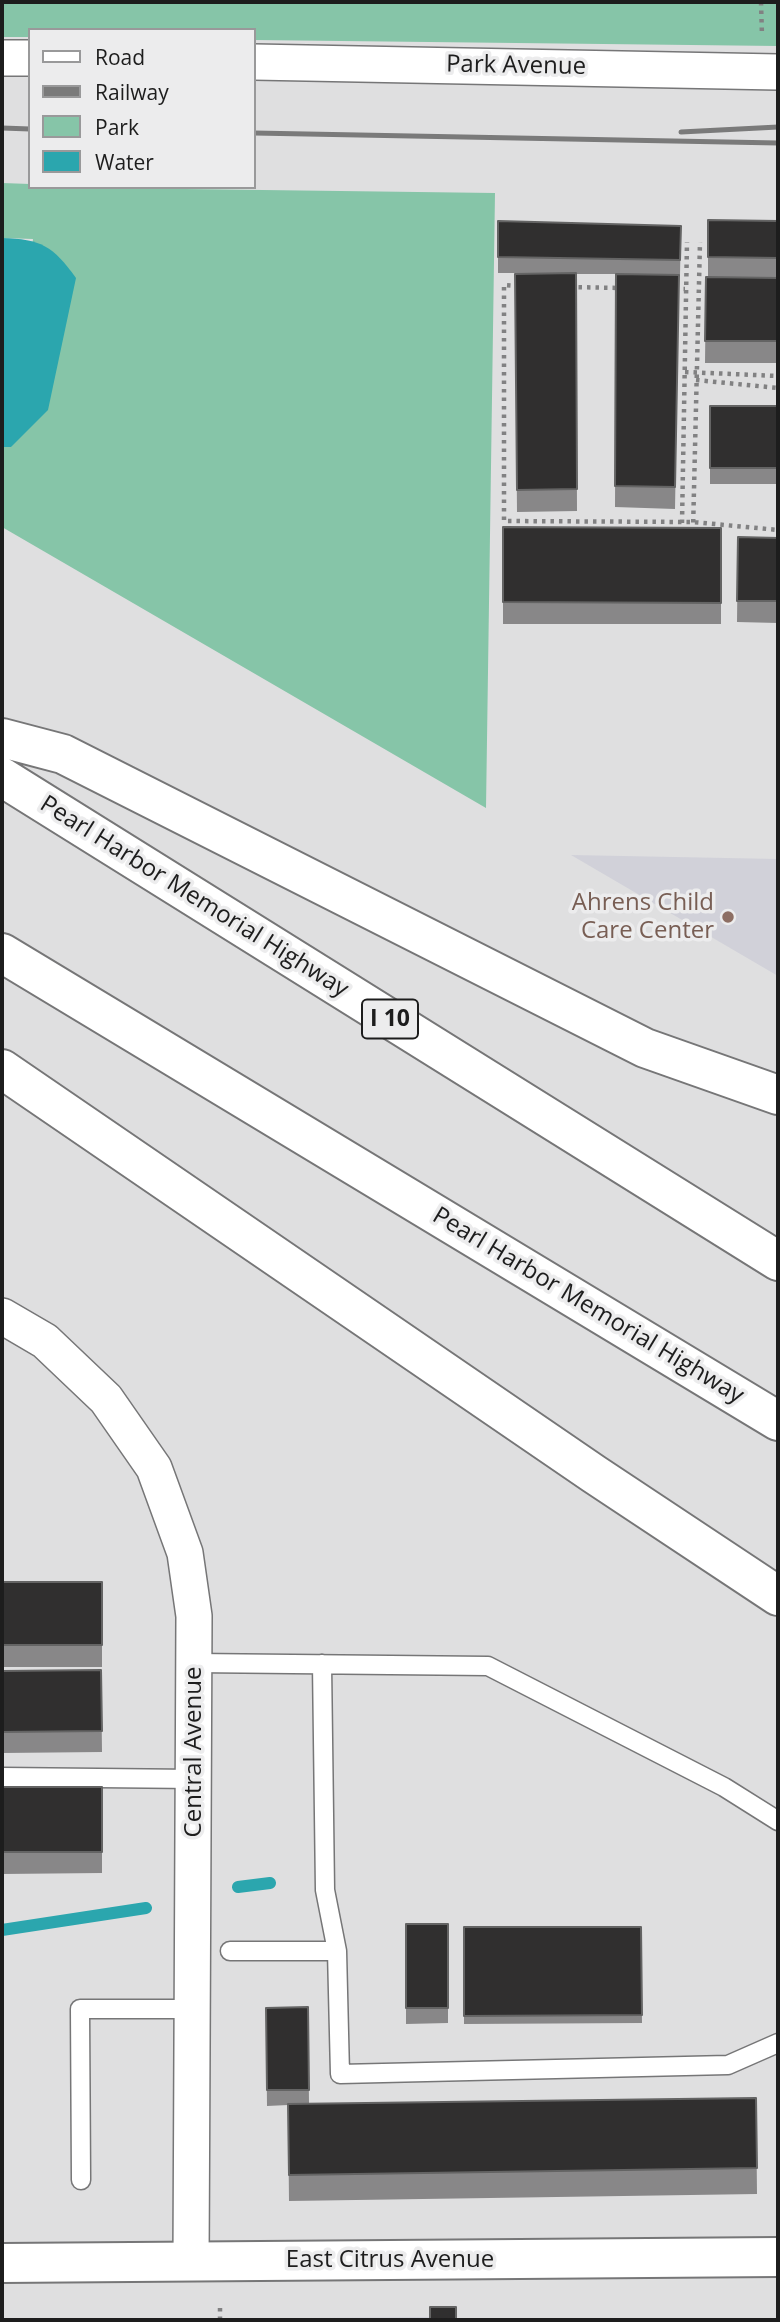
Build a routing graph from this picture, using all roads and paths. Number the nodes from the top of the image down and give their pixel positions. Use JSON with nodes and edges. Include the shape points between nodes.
{"nodes":[{"id":1,"x":761,"y":2,"type":"edge"},
{"id":2,"x":761,"y":9,"type":"dead end"},
{"id":3,"x":2,"y":58,"type":"edge"},
{"id":4,"x":28,"y":58,"type":"edge"},
{"id":5,"x":256,"y":62,"type":"edge"},
{"id":6,"x":778,"y":72,"type":"edge"},
{"id":7,"x":687,"y":242,"type":"dead end"},
{"id":8,"x":699,"y":242,"type":"dead end"},
{"id":9,"x":532,"y":286,"type":"edge"},
{"id":10,"x":560,"y":287,"type":"edge"},
{"id":11,"x":629,"y":288,"type":"edge"},
{"id":12,"x":671,"y":289,"type":"edge"},
{"id":13,"x":685,"y":289,"type":"junction"},
{"id":14,"x":697,"y":371,"type":"junction"},
{"id":15,"x":685,"y":372,"type":"junction"},
{"id":16,"x":778,"y":376,"type":"edge"},
{"id":17,"x":696,"y":380,"type":"junction"},
{"id":18,"x":778,"y":388,"type":"edge"},
{"id":19,"x":693,"y":522,"type":"junction"},
{"id":20,"x":682,"y":523,"type":"junction"},
{"id":21,"x":778,"y":530,"type":"edge"},
{"id":22,"x":692,"y":542,"type":"edge"},
{"id":23,"x":2,"y":738,"type":"edge"},
{"id":24,"x":2,"y":777,"type":"edge"},
{"id":25,"x":2,"y":953,"type":"edge"},
{"id":26,"x":2,"y":1069,"type":"edge"},
{"id":27,"x":778,"y":1095,"type":"edge"},
{"id":28,"x":778,"y":1261,"type":"edge"},
{"id":29,"x":2,"y":1316,"type":"edge"},
{"id":30,"x":778,"y":1420,"type":"edge"},
{"id":31,"x":778,"y":1596,"type":"edge"},
{"id":32,"x":194,"y":1663,"type":"junction"},
{"id":33,"x":322,"y":1664,"type":"junction"},
{"id":34,"x":2,"y":1777,"type":"edge"},
{"id":35,"x":195,"y":1779,"type":"junction"},
{"id":36,"x":778,"y":1821,"type":"edge"},
{"id":37,"x":230,"y":1951,"type":"dead end"},
{"id":38,"x":337,"y":1951,"type":"junction"},
{"id":39,"x":194,"y":2009,"type":"junction"},
{"id":40,"x":778,"y":2043,"type":"edge"},
{"id":41,"x":81,"y":2180,"type":"dead end"},
{"id":42,"x":778,"y":2257,"type":"edge"},
{"id":43,"x":191,"y":2261,"type":"junction"},
{"id":44,"x":2,"y":2263,"type":"edge"},
{"id":45,"x":220,"y":2308,"type":"dead end"},
{"id":46,"x":220,"y":2320,"type":"edge"}],
"edges":[{"from":1,"to":2,"type":"path"},
{"from":3,"to":4,"type":"street"},
{"from":5,"to":6,"type":"street","name":"Park Avenue"},
{"from":7,"to":13,"type":"path"},
{"from":8,"to":14,"type":"path"},
{"from":9,"to":20,"type":"path","via":[[504,285],[504,521]]},
{"from":10,"to":11,"type":"path"},
{"from":12,"to":13,"type":"path"},
{"from":13,"to":15,"type":"path"},
{"from":14,"to":15,"type":"path"},
{"from":14,"to":16,"type":"path"},
{"from":14,"to":17,"type":"path"},
{"from":15,"to":20,"type":"path"},
{"from":17,"to":18,"type":"path"},
{"from":17,"to":19,"type":"path"},
{"from":19,"to":20,"type":"path"},
{"from":19,"to":21,"type":"path"},
{"from":19,"to":22,"type":"path"},
{"from":23,"to":27,"type":"main road","via":[[63,754],[645,1048]]},
{"from":24,"to":28,"type":"main road","name":"Pearl Harbor Memorial Highway","number":"I 10"},
{"from":25,"to":30,"type":"main road","name":"Pearl Harbor Memorial Highway"},
{"from":26,"to":31,"type":"main road"},
{"from":29,"to":32,"type":"street","name":"Central Avenue","via":[[45,1341],[106,1399],[154,1468],[185,1553],[194,1616]]},
{"from":32,"to":33,"type":"lane"},
{"from":32,"to":35,"type":"street","name":"Central Avenue"},
{"from":33,"to":36,"type":"lane","via":[[488,1666],[723,1787]]},
{"from":33,"to":38,"type":"lane","via":[[325,1890]]},
{"from":34,"to":35,"type":"lane"},
{"from":35,"to":39,"type":"street","name":"Central Avenue"},
{"from":37,"to":38,"type":"lane"},
{"from":38,"to":40,"type":"lane","via":[[340,2074],[728,2066]]},
{"from":39,"to":41,"type":"lane","via":[[80,2009]]},
{"from":39,"to":43,"type":"street","name":"Central Avenue"},
{"from":42,"to":43,"type":"main road","name":"East Citrus Avenue"},
{"from":43,"to":44,"type":"main road","name":"East Citrus Avenue"},
{"from":45,"to":46,"type":"path"}]}
